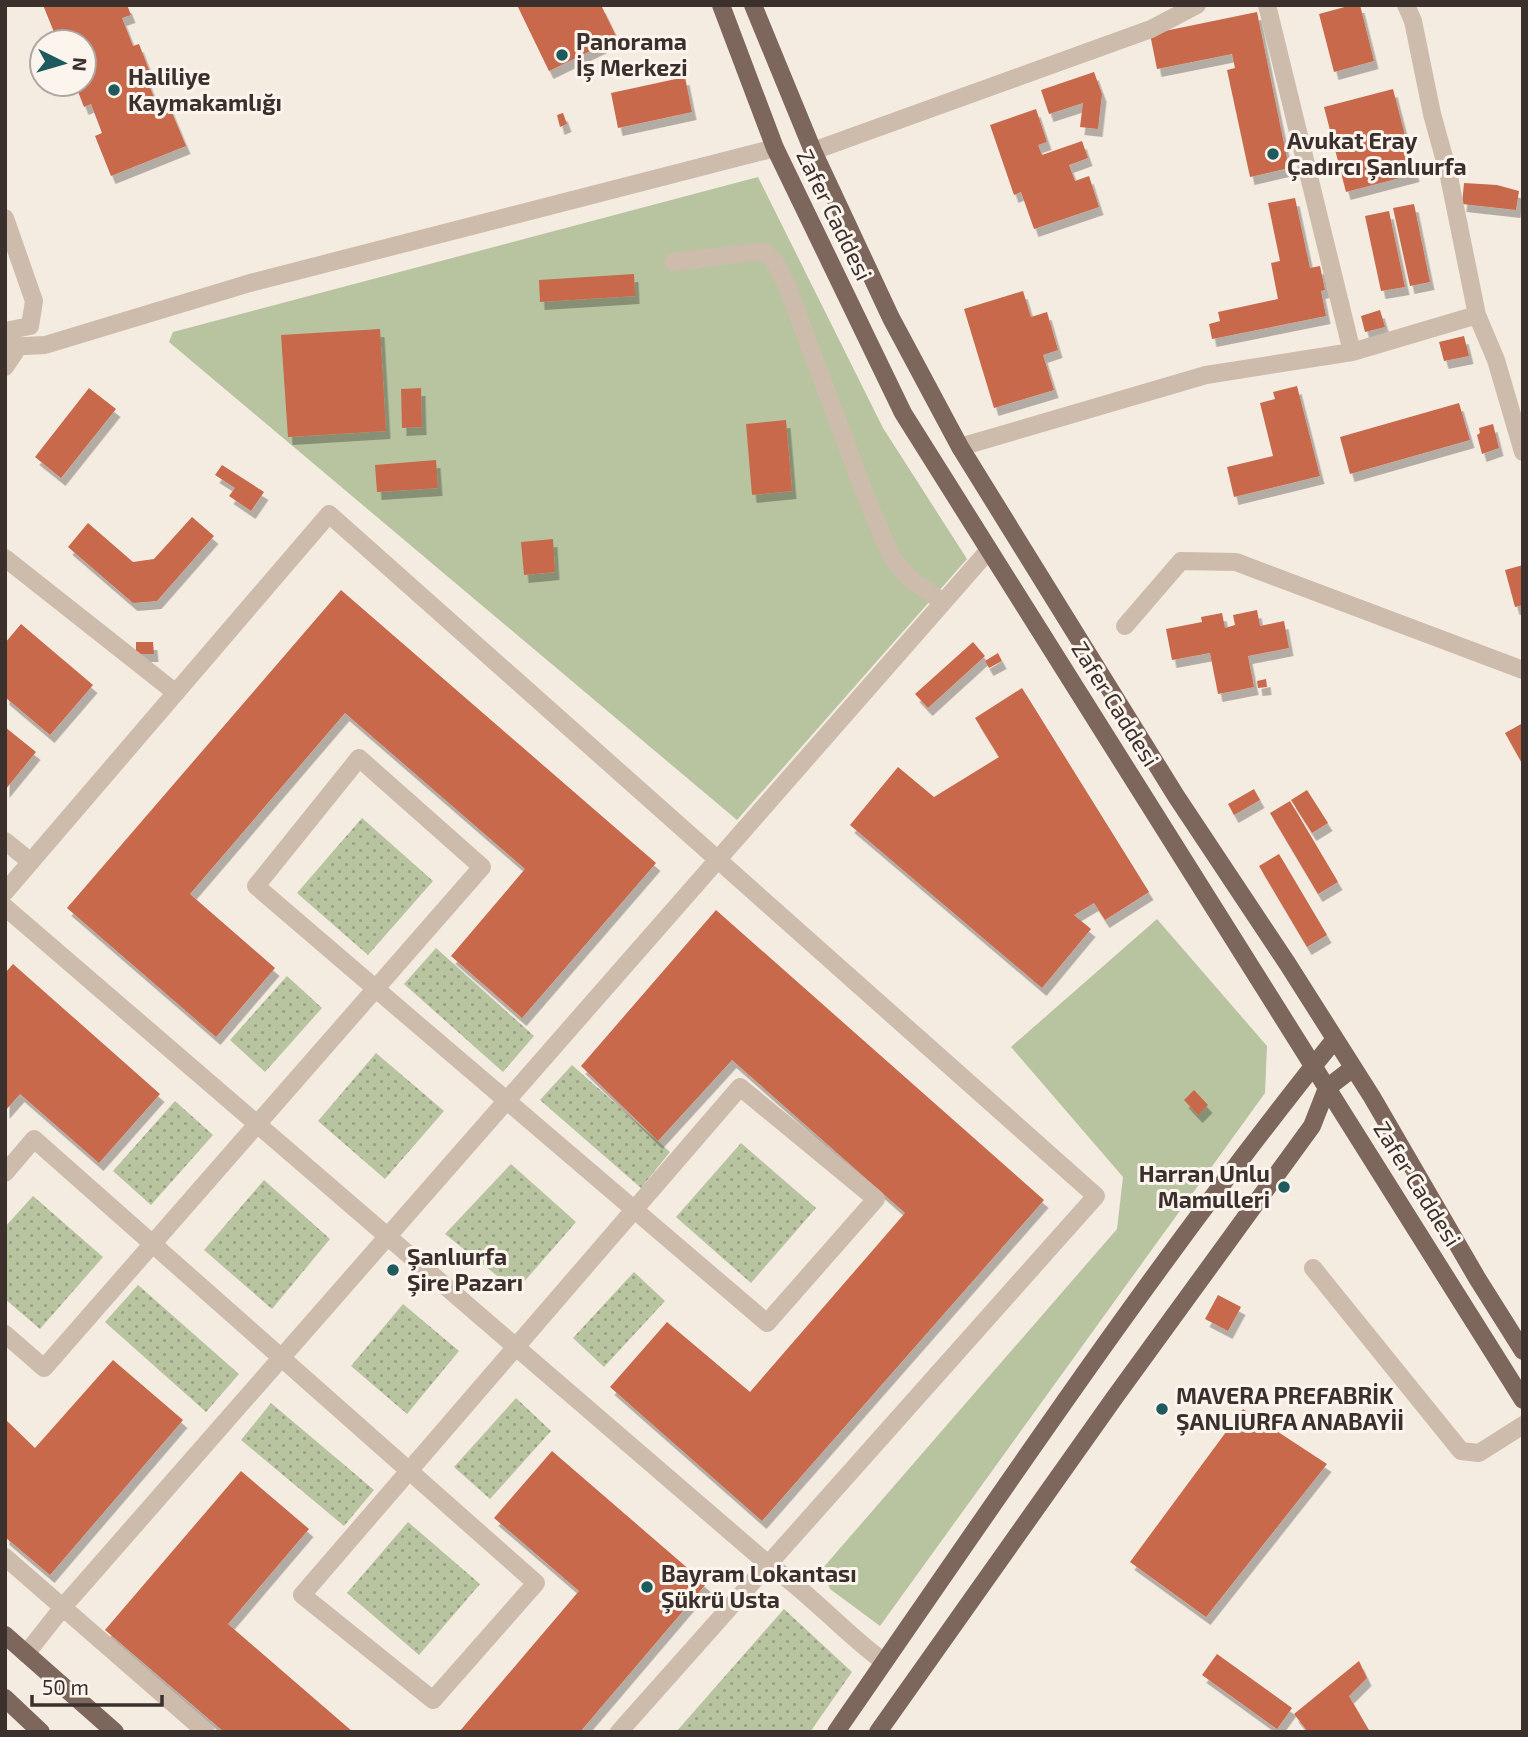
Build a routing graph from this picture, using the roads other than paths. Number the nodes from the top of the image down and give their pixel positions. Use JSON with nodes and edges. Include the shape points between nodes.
{"nodes":[{"id":1,"x":721,"y":5,"type":"edge"},
{"id":2,"x":752,"y":5,"type":"edge"},
{"id":3,"x":1197,"y":5,"type":"edge"},
{"id":4,"x":1267,"y":5,"type":"edge"},
{"id":5,"x":1406,"y":5,"type":"edge"},
{"id":6,"x":775,"y":148,"type":"junction"},
{"id":7,"x":813,"y":150,"type":"junction"},
{"id":8,"x":5,"y":218,"type":"edge"},
{"id":9,"x":673,"y":261,"type":"dead end"},
{"id":10,"x":1477,"y":315,"type":"junction"},
{"id":11,"x":5,"y":331,"type":"edge"},
{"id":12,"x":12,"y":347,"type":"edge"},
{"id":13,"x":1352,"y":352,"type":"junction"},
{"id":14,"x":5,"y":367,"type":"edge"},
{"id":15,"x":960,"y":447,"type":"junction"},
{"id":16,"x":1523,"y":452,"type":"edge"},
{"id":17,"x":989,"y":550,"type":"junction"},
{"id":18,"x":5,"y":558,"type":"edge"},
{"id":19,"x":943,"y":602,"type":"junction"},
{"id":20,"x":1125,"y":626,"type":"dead end"},
{"id":21,"x":1523,"y":670,"type":"edge"},
{"id":22,"x":176,"y":693,"type":"junction"},
{"id":23,"x":5,"y":841,"type":"edge"},
{"id":24,"x":718,"y":860,"type":"junction"},
{"id":25,"x":31,"y":862,"type":"junction"},
{"id":26,"x":5,"y":892,"type":"edge"},
{"id":27,"x":5,"y":907,"type":"edge"},
{"id":28,"x":376,"y":989,"type":"junction"},
{"id":29,"x":1335,"y":1039,"type":"junction"},
{"id":30,"x":1313,"y":1066,"type":"junction"},
{"id":31,"x":1353,"y":1068,"type":"junction"},
{"id":32,"x":1328,"y":1088,"type":"junction"},
{"id":33,"x":507,"y":1101,"type":"junction"},
{"id":34,"x":258,"y":1124,"type":"junction"},
{"id":35,"x":5,"y":1172,"type":"edge"},
{"id":36,"x":634,"y":1210,"type":"junction"},
{"id":37,"x":388,"y":1236,"type":"junction"},
{"id":38,"x":153,"y":1244,"type":"junction"},
{"id":39,"x":1312,"y":1269,"type":"dead end"},
{"id":40,"x":5,"y":1334,"type":"edge"},
{"id":41,"x":516,"y":1347,"type":"junction"},
{"id":42,"x":1523,"y":1351,"type":"edge"},
{"id":43,"x":281,"y":1358,"type":"junction"},
{"id":44,"x":1523,"y":1400,"type":"edge"},
{"id":45,"x":1523,"y":1425,"type":"edge"},
{"id":46,"x":409,"y":1471,"type":"junction"},
{"id":47,"x":5,"y":1558,"type":"edge"},
{"id":48,"x":768,"y":1564,"type":"junction"},
{"id":49,"x":63,"y":1607,"type":"junction"},
{"id":50,"x":5,"y":1635,"type":"edge"},
{"id":51,"x":26,"y":1654,"type":"junction"},
{"id":52,"x":884,"y":1662,"type":"junction"},
{"id":53,"x":5,"y":1698,"type":"edge"},
{"id":54,"x":41,"y":1732,"type":"edge"},
{"id":55,"x":115,"y":1732,"type":"edge"},
{"id":56,"x":206,"y":1732,"type":"edge"},
{"id":57,"x":619,"y":1732,"type":"edge"},
{"id":58,"x":835,"y":1732,"type":"edge"},
{"id":59,"x":878,"y":1732,"type":"edge"}],
"edges":[{"from":1,"to":6,"type":"main road","name":"Zafer Caddesi"},
{"from":2,"to":7,"type":"main road","name":"Zafer Caddesi"},
{"from":3,"to":7,"type":"street","via":[[1151,29]]},
{"from":4,"to":13,"type":"street"},
{"from":5,"to":10,"type":"street","via":[[1448,172]]},
{"from":6,"to":12,"type":"street","via":[[250,283],[45,345]]},
{"from":6,"to":17,"type":"main road","name":"Zafer Caddesi","via":[[902,413]]},
{"from":7,"to":15,"type":"main road","name":"Zafer Caddesi","via":[[891,318]]},
{"from":8,"to":11,"type":"street","via":[[34,302],[30,326]]},
{"from":9,"to":19,"type":"street","via":[[763,251],[775,262],[892,558],[910,579]]},
{"from":10,"to":13,"type":"street"},
{"from":10,"to":16,"type":"street","via":[[1496,360]]},
{"from":12,"to":14,"type":"street"},
{"from":13,"to":15,"type":"street","via":[[1206,375]]},
{"from":15,"to":29,"type":"main road","name":"Zafer Caddesi","via":[[1176,796]]},
{"from":17,"to":19,"type":"street"},
{"from":17,"to":30,"type":"main road","name":"Zafer Caddesi"},
{"from":18,"to":22,"type":"street"},
{"from":19,"to":24,"type":"street"},
{"from":20,"to":21,"type":"street","via":[[1181,561],[1236,562]]},
{"from":22,"to":24,"type":"street","via":[[329,514]]},
{"from":22,"to":25,"type":"street"},
{"from":23,"to":25,"type":"street"},
{"from":24,"to":33,"type":"street"},
{"from":24,"to":48,"type":"street","via":[[1096,1196]]},
{"from":25,"to":26,"type":"street"},
{"from":27,"to":34,"type":"street"},
{"from":28,"to":28,"type":"street","via":[[482,867],[359,758],[256,886]]},
{"from":28,"to":33,"type":"street"},
{"from":28,"to":34,"type":"street"},
{"from":29,"to":30,"type":"main road"},
{"from":29,"to":31,"type":"main road","name":"Zafer Caddesi"},
{"from":30,"to":32,"type":"main road","name":"Zafer Caddesi"},
{"from":30,"to":52,"type":"main road","via":[[1190,1226]]},
{"from":31,"to":32,"type":"main road"},
{"from":31,"to":42,"type":"main road","name":"Zafer Caddesi"},
{"from":32,"to":44,"type":"main road","name":"Zafer Caddesi"},
{"from":32,"to":59,"type":"main road","via":[[1312,1126]]},
{"from":33,"to":36,"type":"street"},
{"from":33,"to":37,"type":"street"},
{"from":34,"to":37,"type":"street"},
{"from":34,"to":38,"type":"street"},
{"from":35,"to":38,"type":"street","via":[[34,1139]]},
{"from":36,"to":36,"type":"street","via":[[767,1323],[876,1199],[740,1087]]},
{"from":36,"to":41,"type":"street"},
{"from":37,"to":41,"type":"street"},
{"from":37,"to":43,"type":"street"},
{"from":38,"to":40,"type":"street","via":[[44,1368]]},
{"from":38,"to":43,"type":"street"},
{"from":39,"to":45,"type":"street","via":[[1461,1451],[1479,1453]]},
{"from":41,"to":46,"type":"street"},
{"from":41,"to":48,"type":"street"},
{"from":43,"to":46,"type":"street"},
{"from":43,"to":49,"type":"street"},
{"from":46,"to":46,"type":"street","via":[[536,1583],[433,1700],[302,1595]]},
{"from":47,"to":49,"type":"street"},
{"from":48,"to":52,"type":"street"},
{"from":48,"to":57,"type":"street"},
{"from":49,"to":51,"type":"street"},
{"from":49,"to":56,"type":"street"},
{"from":50,"to":51,"type":"main road"},
{"from":51,"to":55,"type":"main road"},
{"from":52,"to":58,"type":"main road"},
{"from":53,"to":54,"type":"main road"}]}
